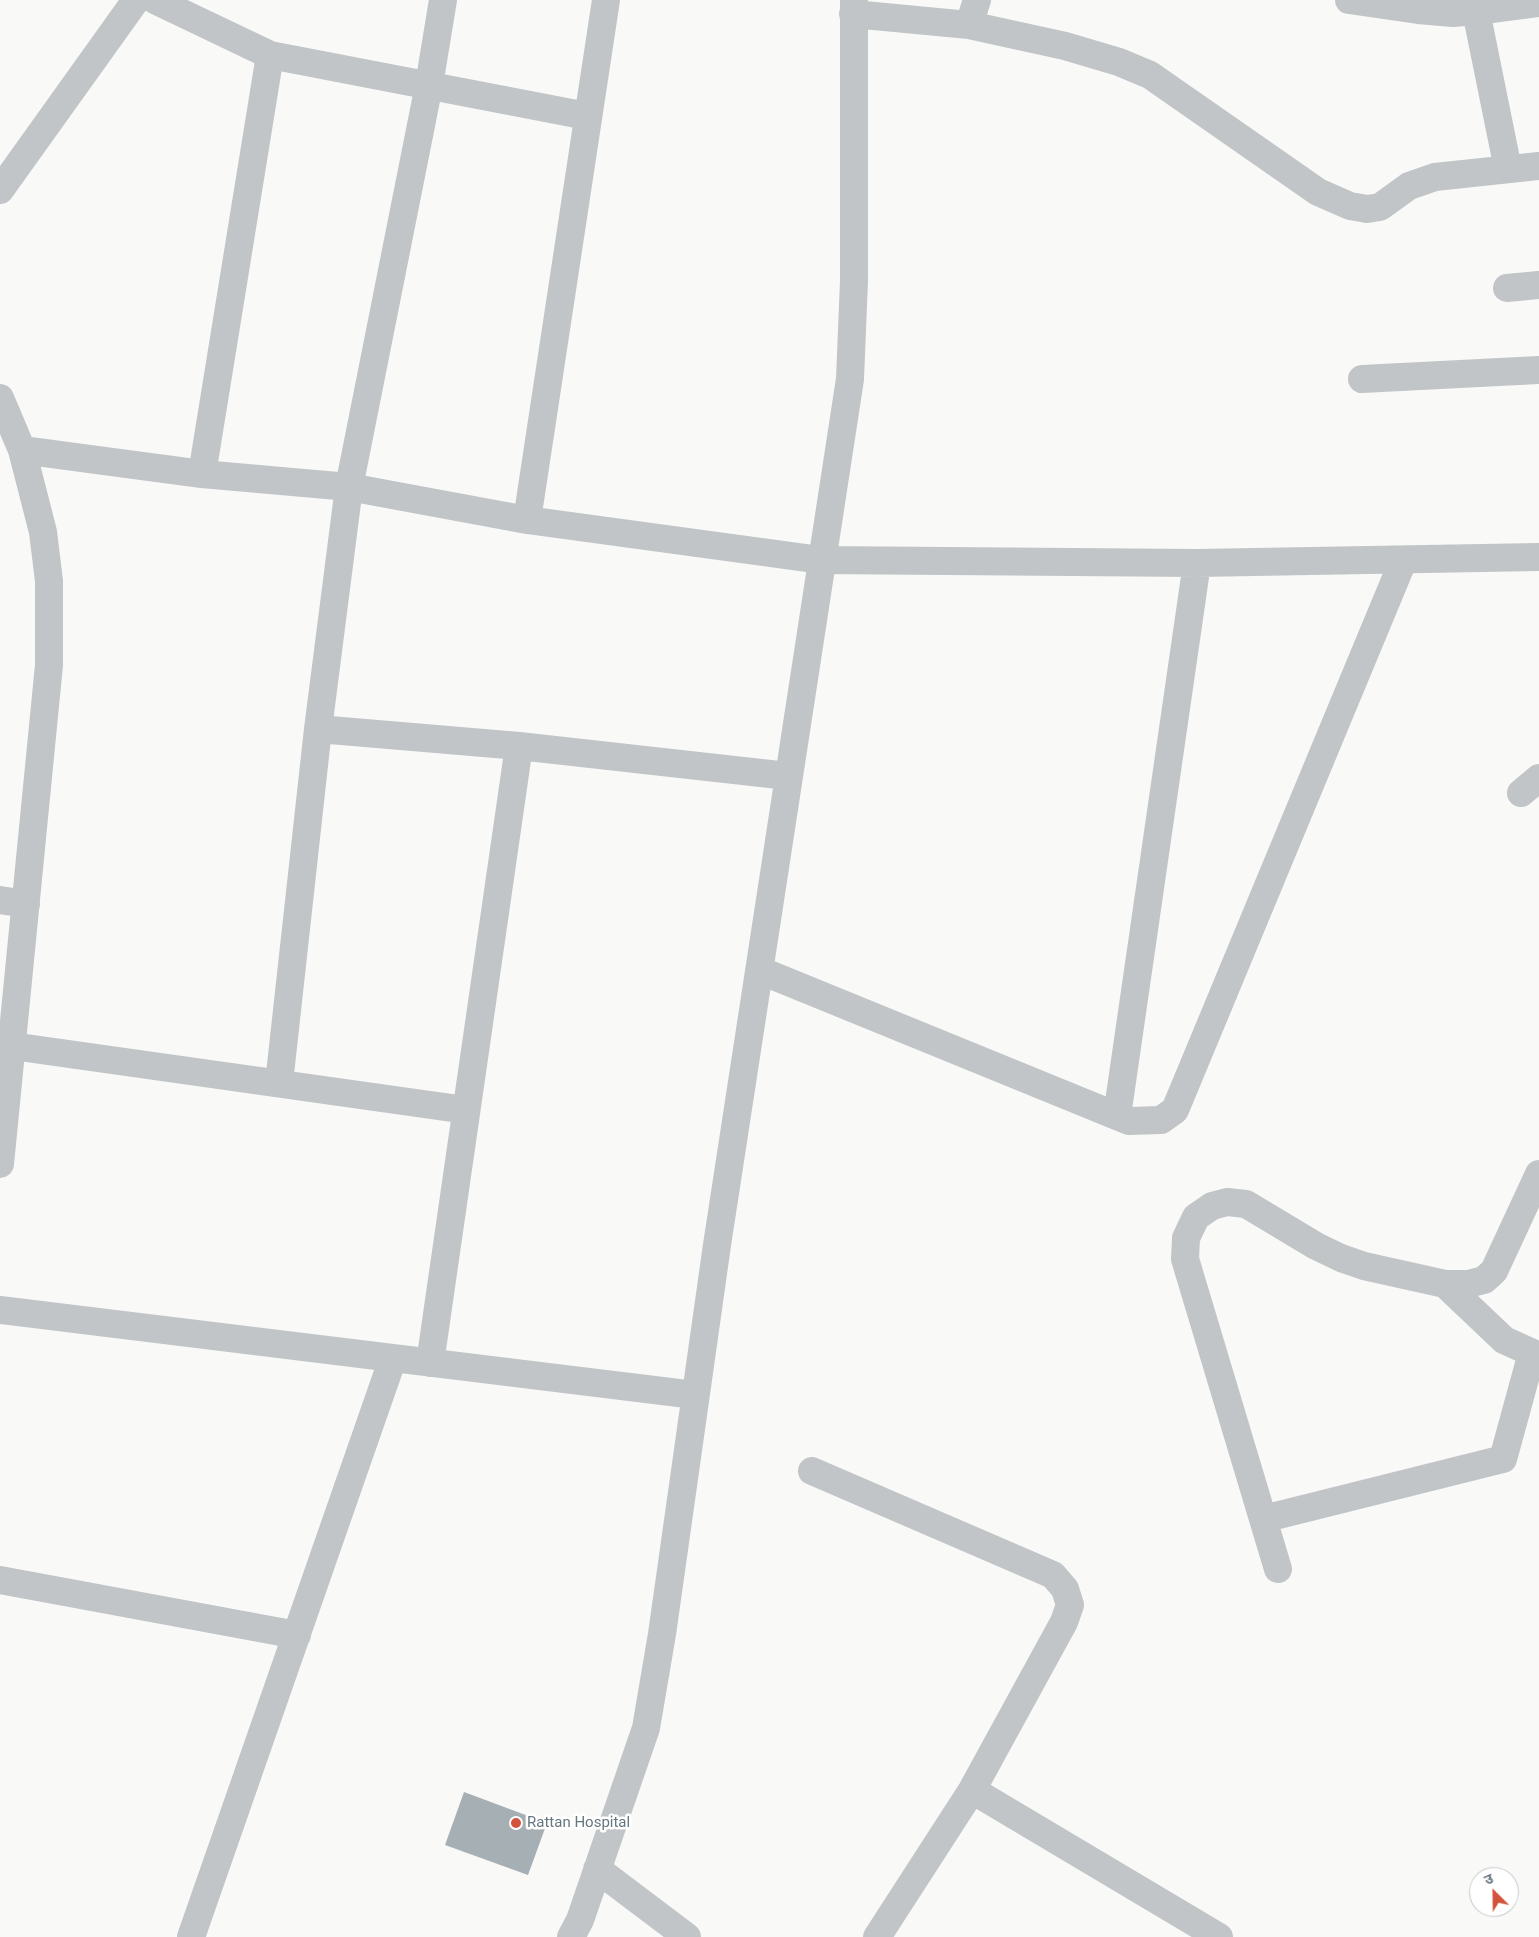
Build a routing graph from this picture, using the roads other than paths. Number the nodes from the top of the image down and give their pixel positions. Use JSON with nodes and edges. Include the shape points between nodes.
{"nodes":[{"id":1,"x":136,"y":0,"type":"edge"},
{"id":2,"x":155,"y":0,"type":"edge"},
{"id":3,"x":443,"y":0,"type":"edge"},
{"id":4,"x":606,"y":0,"type":"edge"},
{"id":5,"x":1350,"y":0,"type":"edge"},
{"id":6,"x":1539,"y":3,"type":"edge"},
{"id":7,"x":853,"y":7,"type":"edge"},
{"id":8,"x":1476,"y":11,"type":"junction"},
{"id":9,"x":973,"y":12,"type":"edge"},
{"id":10,"x":270,"y":54,"type":"junction"},
{"id":11,"x":429,"y":85,"type":"junction"},
{"id":12,"x":587,"y":116,"type":"junction"},
{"id":13,"x":1539,"y":166,"type":"edge"},
{"id":14,"x":1508,"y":169,"type":"junction"},
{"id":15,"x":0,"y":190,"type":"edge"},
{"id":16,"x":1539,"y":285,"type":"edge"},
{"id":17,"x":1507,"y":288,"type":"dead end"},
{"id":18,"x":1539,"y":370,"type":"edge"},
{"id":19,"x":1362,"y":379,"type":"dead end"},
{"id":20,"x":0,"y":398,"type":"edge"},
{"id":21,"x":22,"y":450,"type":"junction"},
{"id":22,"x":202,"y":474,"type":"junction"},
{"id":23,"x":349,"y":487,"type":"junction"},
{"id":24,"x":527,"y":520,"type":"junction"},
{"id":25,"x":1539,"y":557,"type":"edge"},
{"id":26,"x":821,"y":560,"type":"junction"},
{"id":27,"x":1403,"y":561,"type":"junction"},
{"id":28,"x":1197,"y":563,"type":"junction"},
{"id":29,"x":318,"y":729,"type":"junction"},
{"id":30,"x":520,"y":746,"type":"junction"},
{"id":31,"x":788,"y":776,"type":"junction"},
{"id":32,"x":13,"y":902,"type":"edge"},
{"id":33,"x":759,"y":970,"type":"junction"},
{"id":34,"x":12,"y":1046,"type":"junction"},
{"id":35,"x":279,"y":1083,"type":"junction"},
{"id":36,"x":466,"y":1110,"type":"junction"},
{"id":37,"x":1117,"y":1116,"type":"junction"},
{"id":38,"x":0,"y":1164,"type":"edge"},
{"id":39,"x":1539,"y":1174,"type":"edge"},
{"id":40,"x":1530,"y":1214,"type":"edge"},
{"id":41,"x":1445,"y":1284,"type":"junction"},
{"id":42,"x":0,"y":1310,"type":"edge"},
{"id":43,"x":1536,"y":1355,"type":"edge"},
{"id":44,"x":393,"y":1358,"type":"junction"},
{"id":45,"x":430,"y":1363,"type":"junction"},
{"id":46,"x":694,"y":1395,"type":"junction"},
{"id":47,"x":812,"y":1471,"type":"dead end"},
{"id":48,"x":1263,"y":1519,"type":"junction"},
{"id":49,"x":1278,"y":1569,"type":"dead end"},
{"id":50,"x":0,"y":1580,"type":"edge"},
{"id":51,"x":297,"y":1635,"type":"junction"},
{"id":52,"x":972,"y":1790,"type":"junction"},
{"id":53,"x":597,"y":1869,"type":"junction"},
{"id":54,"x":191,"y":1937,"type":"edge"},
{"id":55,"x":571,"y":1937,"type":"edge"},
{"id":56,"x":687,"y":1937,"type":"edge"},
{"id":57,"x":877,"y":1937,"type":"edge"},
{"id":58,"x":1219,"y":1937,"type":"edge"}],
"edges":[{"from":1,"to":15,"type":"street"},
{"from":2,"to":10,"type":"street"},
{"from":3,"to":11,"type":"street"},
{"from":4,"to":12,"type":"street"},
{"from":5,"to":8,"type":"street","via":[[1418,10]]},
{"from":6,"to":8,"type":"street"},
{"from":7,"to":9,"type":"street"},
{"from":7,"to":26,"type":"street","via":[[854,281],[850,379]]},
{"from":8,"to":14,"type":"street"},
{"from":9,"to":14,"type":"street","via":[[1150,75],[1318,192],[1350,206],[1380,207],[1409,186],[1436,177]]},
{"from":10,"to":11,"type":"street"},
{"from":10,"to":22,"type":"street"},
{"from":11,"to":12,"type":"street"},
{"from":11,"to":23,"type":"street"},
{"from":12,"to":24,"type":"street"},
{"from":13,"to":14,"type":"street"},
{"from":16,"to":17,"type":"street"},
{"from":18,"to":19,"type":"street"},
{"from":20,"to":21,"type":"street"},
{"from":21,"to":22,"type":"street"},
{"from":21,"to":32,"type":"street","via":[[43,532],[49,590],[49,665]]},
{"from":22,"to":23,"type":"street"},
{"from":23,"to":24,"type":"street"},
{"from":23,"to":29,"type":"street"},
{"from":24,"to":26,"type":"street"},
{"from":25,"to":27,"type":"street"},
{"from":26,"to":28,"type":"street"},
{"from":26,"to":31,"type":"street"},
{"from":27,"to":28,"type":"street"},
{"from":27,"to":37,"type":"street","via":[[1175,1110],[1161,1120],[1144,1122],[1129,1122]]},
{"from":28,"to":37,"type":"street"},
{"from":29,"to":30,"type":"street"},
{"from":29,"to":35,"type":"street"},
{"from":30,"to":31,"type":"street"},
{"from":30,"to":36,"type":"street"},
{"from":31,"to":33,"type":"street"},
{"from":32,"to":34,"type":"street"},
{"from":33,"to":37,"type":"street"},
{"from":33,"to":46,"type":"street"},
{"from":34,"to":35,"type":"street"},
{"from":34,"to":38,"type":"street"},
{"from":35,"to":36,"type":"street"},
{"from":36,"to":45,"type":"street"},
{"from":39,"to":40,"type":"street"},
{"from":40,"to":41,"type":"street","via":[[1494,1271],[1484,1280]]},
{"from":41,"to":43,"type":"street","via":[[1504,1340]]},
{"from":41,"to":48,"type":"street","via":[[1341,1258],[1246,1204],[1227,1202],[1212,1206],[1196,1217],[1186,1238],[1185,1258]]},
{"from":42,"to":44,"type":"street"},
{"from":43,"to":48,"type":"street","via":[[1503,1459]]},
{"from":44,"to":45,"type":"street"},
{"from":44,"to":51,"type":"street"},
{"from":45,"to":46,"type":"street"},
{"from":46,"to":53,"type":"street","via":[[646,1728]]},
{"from":47,"to":52,"type":"street","via":[[1052,1575],[1065,1589],[1070,1605],[1064,1622]]},
{"from":48,"to":49,"type":"street"},
{"from":50,"to":51,"type":"street"},
{"from":51,"to":54,"type":"street"},
{"from":52,"to":57,"type":"street"},
{"from":52,"to":58,"type":"street"},
{"from":53,"to":55,"type":"street"},
{"from":53,"to":56,"type":"street"}]}
